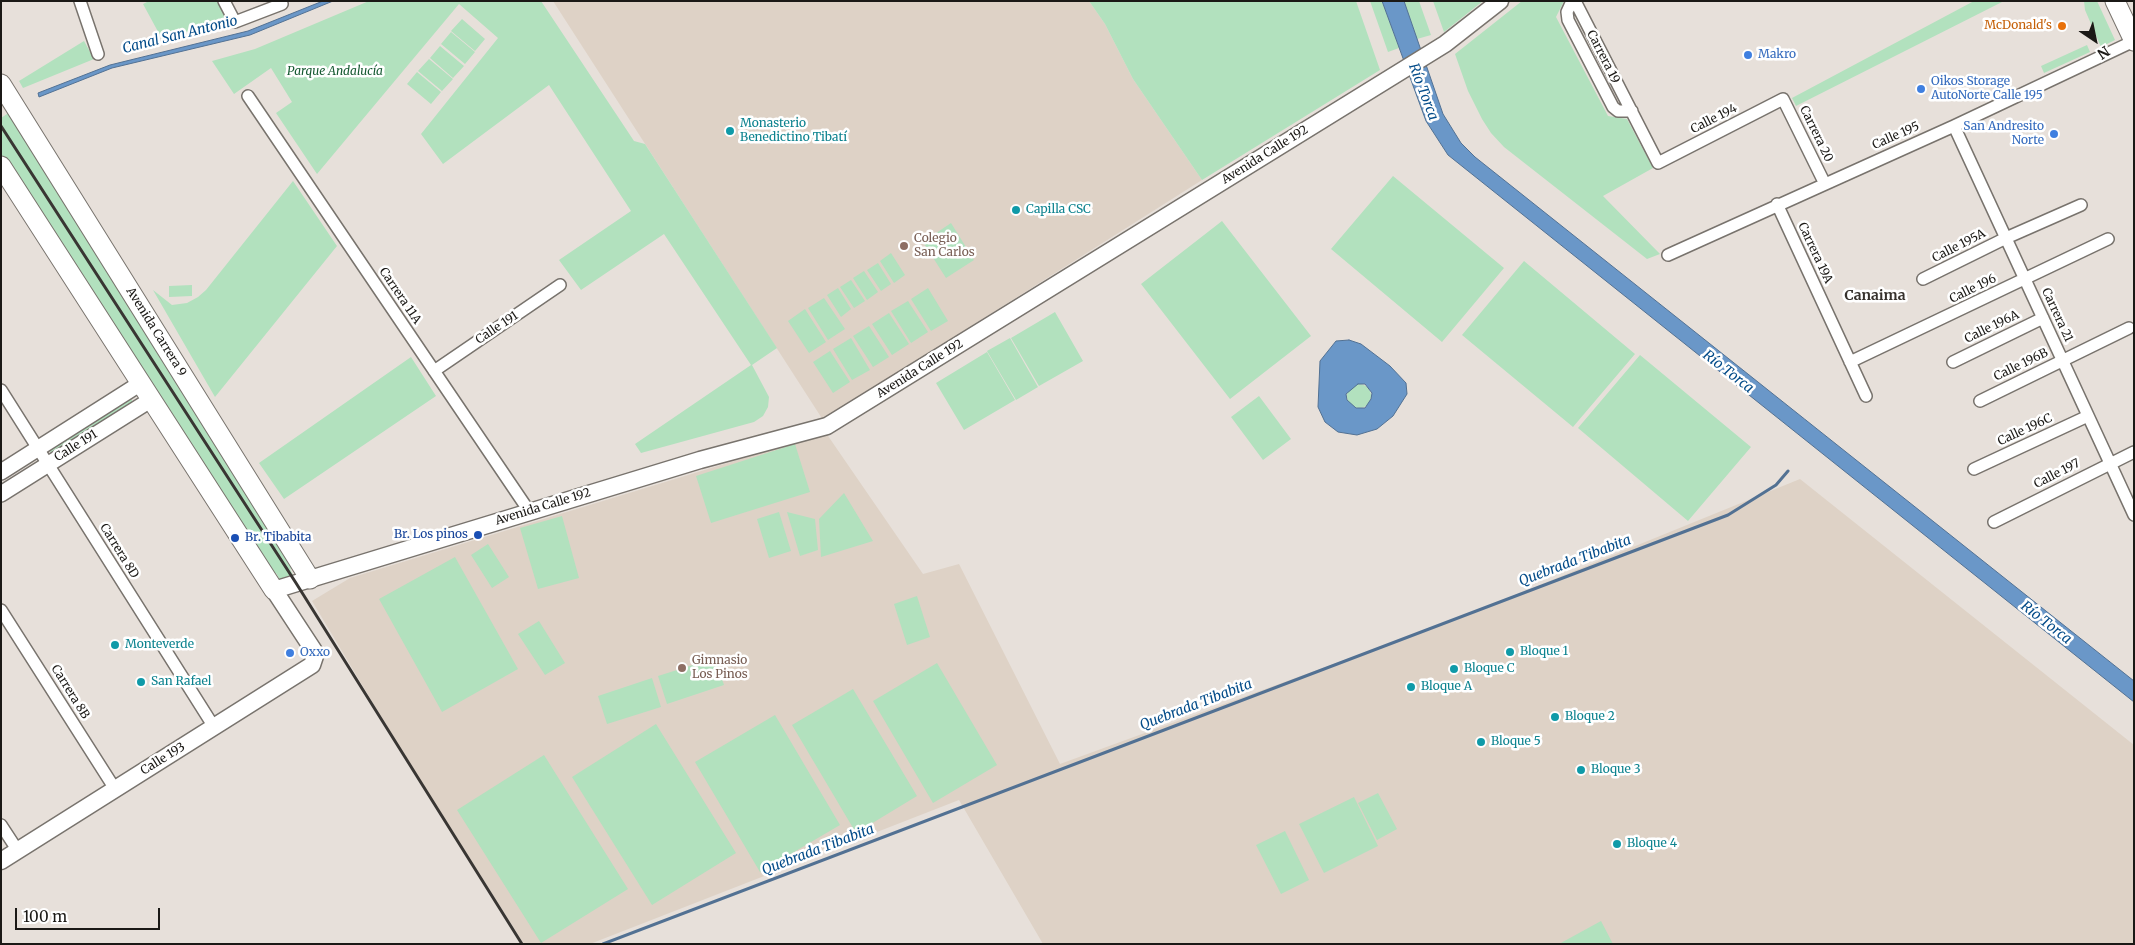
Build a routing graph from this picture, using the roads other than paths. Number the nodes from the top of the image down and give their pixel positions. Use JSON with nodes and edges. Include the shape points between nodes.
{"nodes":[{"id":1,"x":80,"y":1,"type":"edge"},
{"id":2,"x":224,"y":1,"type":"edge"},
{"id":3,"x":1500,"y":1,"type":"edge"},
{"id":4,"x":1574,"y":1,"type":"edge"},
{"id":5,"x":2115,"y":1,"type":"edge"},
{"id":6,"x":282,"y":4,"type":"dead end"},
{"id":7,"x":2134,"y":41,"type":"edge"},
{"id":8,"x":98,"y":54,"type":"dead end"},
{"id":9,"x":4,"y":96,"type":"edge"},
{"id":10,"x":248,"y":96,"type":"dead end"},
{"id":11,"x":1783,"y":99,"type":"joint"},
{"id":12,"x":1954,"y":126,"type":"junction"},
{"id":13,"x":1658,"y":163,"type":"joint"},
{"id":14,"x":1,"y":166,"type":"edge"},
{"id":15,"x":1824,"y":182,"type":"junction"},
{"id":16,"x":1777,"y":204,"type":"junction"},
{"id":17,"x":2081,"y":205,"type":"dead end"},
{"id":18,"x":2006,"y":238,"type":"junction"},
{"id":19,"x":2108,"y":239,"type":"dead end"},
{"id":20,"x":1668,"y":255,"type":"dead end"},
{"id":21,"x":1924,"y":279,"type":"dead end"},
{"id":22,"x":2025,"y":279,"type":"junction"},
{"id":23,"x":560,"y":285,"type":"dead end"},
{"id":24,"x":2043,"y":318,"type":"junction"},
{"id":25,"x":2129,"y":328,"type":"dead end"},
{"id":26,"x":2062,"y":360,"type":"junction"},
{"id":27,"x":1850,"y":362,"type":"junction"},
{"id":28,"x":1953,"y":362,"type":"dead end"},
{"id":29,"x":434,"y":371,"type":"junction"},
{"id":30,"x":141,"y":383,"type":"junction"},
{"id":31,"x":1,"y":390,"type":"edge"},
{"id":32,"x":1866,"y":396,"type":"dead end"},
{"id":33,"x":152,"y":399,"type":"junction"},
{"id":34,"x":1980,"y":401,"type":"dead end"},
{"id":35,"x":2088,"y":416,"type":"junction"},
{"id":36,"x":38,"y":448,"type":"junction"},
{"id":37,"x":2134,"y":452,"type":"edge"},
{"id":38,"x":2110,"y":463,"type":"junction"},
{"id":39,"x":48,"y":464,"type":"junction"},
{"id":40,"x":1974,"y":469,"type":"dead end"},
{"id":41,"x":1,"y":472,"type":"edge"},
{"id":42,"x":1,"y":494,"type":"edge"},
{"id":43,"x":529,"y":511,"type":"junction"},
{"id":44,"x":2134,"y":515,"type":"edge"},
{"id":45,"x":1994,"y":522,"type":"dead end"},
{"id":46,"x":310,"y":578,"type":"junction"},
{"id":47,"x":274,"y":590,"type":"junction"},
{"id":48,"x":1,"y":610,"type":"edge"},
{"id":49,"x":214,"y":727,"type":"junction"},
{"id":50,"x":115,"y":789,"type":"junction"},
{"id":51,"x":1,"y":825,"type":"edge"},
{"id":52,"x":18,"y":851,"type":"junction"},
{"id":53,"x":1,"y":861,"type":"edge"}],
"edges":[{"from":1,"to":8,"type":"street"},
{"from":2,"to":6,"type":"street","via":[[234,22]]},
{"from":3,"to":43,"type":"main road","name":"Avenida Calle 192","via":[[1429,54],[828,426],[714,455]]},
{"from":4,"to":13,"type":"street","name":"Carrera 19"},
{"from":5,"to":7,"type":"main road"},
{"from":7,"to":12,"type":"street","name":"Calle 195"},
{"from":9,"to":46,"type":"main road","name":"Avenida Carrera 9"},
{"from":10,"to":29,"type":"street","name":"Carrera 11A"},
{"from":11,"to":13,"type":"street","name":"Calle 194"},
{"from":11,"to":15,"type":"street","name":"Carrera 20"},
{"from":12,"to":15,"type":"street","name":"Calle 195"},
{"from":12,"to":18,"type":"street","name":"Carrera 21"},
{"from":14,"to":30,"type":"main road"},
{"from":15,"to":16,"type":"street","name":"Calle 195"},
{"from":16,"to":20,"type":"street","name":"Calle 195"},
{"from":16,"to":27,"type":"street","name":"Carrera 19A"},
{"from":17,"to":18,"type":"street","name":"Calle 195A"},
{"from":18,"to":21,"type":"street","name":"Calle 195A"},
{"from":18,"to":22,"type":"street","name":"Carrera 21"},
{"from":19,"to":22,"type":"street","name":"Calle 196"},
{"from":22,"to":24,"type":"street","name":"Carrera 21"},
{"from":22,"to":27,"type":"street","name":"Calle 196"},
{"from":23,"to":29,"type":"street","name":"Calle 191"},
{"from":24,"to":26,"type":"street","name":"Carrera 21"},
{"from":24,"to":28,"type":"street","name":"Calle 196A"},
{"from":25,"to":26,"type":"street","name":"Calle 196B"},
{"from":26,"to":34,"type":"street","name":"Calle 196B"},
{"from":26,"to":35,"type":"street","name":"Carrera 21"},
{"from":27,"to":32,"type":"street","name":"Carrera 19A"},
{"from":29,"to":43,"type":"street","name":"Carrera 11A"},
{"from":30,"to":33,"type":"main road"},
{"from":30,"to":36,"type":"street","name":"Calle 191"},
{"from":31,"to":36,"type":"street","name":"Carrera 8D"},
{"from":33,"to":39,"type":"street","name":"Calle 191"},
{"from":33,"to":47,"type":"main road"},
{"from":35,"to":38,"type":"street","name":"Carrera 21"},
{"from":35,"to":40,"type":"street","name":"Calle 196C"},
{"from":36,"to":39,"type":"street","name":"Carrera 8D"},
{"from":36,"to":41,"type":"street","name":"Calle 191"},
{"from":37,"to":38,"type":"street","name":"Calle 197"},
{"from":38,"to":44,"type":"street","name":"Carrera 21"},
{"from":38,"to":45,"type":"street","name":"Calle 197"},
{"from":39,"to":42,"type":"street","name":"Calle 191"},
{"from":39,"to":49,"type":"street","name":"Carrera 8D"},
{"from":43,"to":46,"type":"main road","name":"Avenida Calle 192"},
{"from":46,"to":47,"type":"main road","name":"Avenida Calle 192"},
{"from":47,"to":49,"type":"main road","name":"Calle 193","via":[[314,651],[314,661]]},
{"from":48,"to":50,"type":"street","name":"Carrera 8B"},
{"from":49,"to":50,"type":"main road","name":"Calle 193"},
{"from":50,"to":52,"type":"main road","name":"Calle 193"},
{"from":51,"to":52,"type":"street"},
{"from":52,"to":53,"type":"main road","name":"Calle 193"}]}
